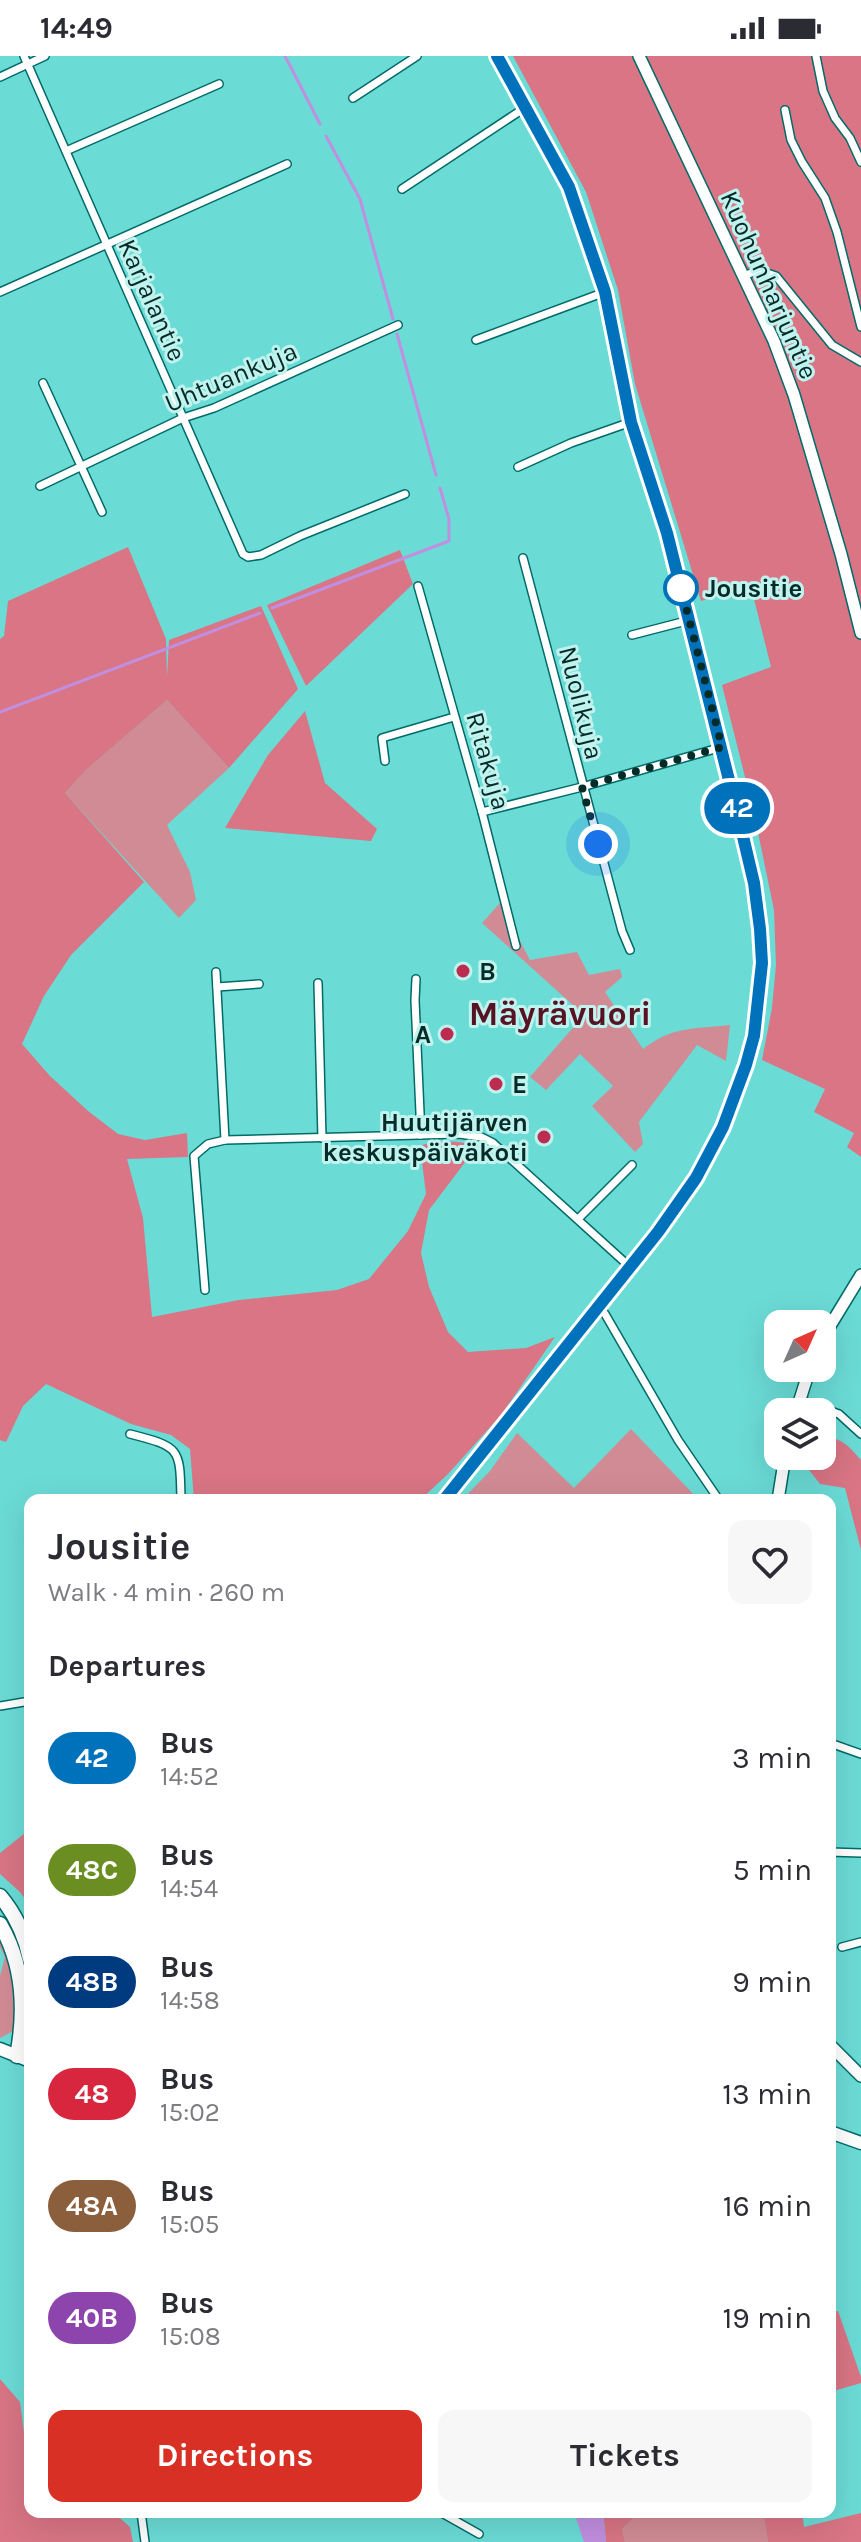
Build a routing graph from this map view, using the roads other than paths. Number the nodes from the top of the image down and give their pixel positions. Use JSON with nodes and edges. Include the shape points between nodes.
{"nodes":[{"id":1,"x":45,"y":56,"type":"edge"},
{"id":2,"x":417,"y":56,"type":"edge"},
{"id":3,"x":497,"y":56,"type":"edge"},
{"id":4,"x":639,"y":56,"type":"edge"},
{"id":5,"x":816,"y":56,"type":"edge"},
{"id":6,"x":26,"y":60,"type":"edge"},
{"id":7,"x":0,"y":77,"type":"edge"},
{"id":8,"x":219,"y":84,"type":"dead end"},
{"id":9,"x":353,"y":98,"type":"dead end"},
{"id":10,"x":526,"y":107,"type":"junction"},
{"id":11,"x":785,"y":110,"type":"dead end"},
{"id":12,"x":66,"y":151,"type":"junction"},
{"id":13,"x":861,"y":162,"type":"edge"},
{"id":14,"x":287,"y":164,"type":"dead end"},
{"id":15,"x":402,"y":189,"type":"dead end"},
{"id":16,"x":106,"y":245,"type":"junction"},
{"id":17,"x":744,"y":276,"type":"junction"},
{"id":18,"x":0,"y":292,"type":"edge"},
{"id":19,"x":605,"y":292,"type":"junction"},
{"id":20,"x":398,"y":325,"type":"dead end"},
{"id":21,"x":861,"y":327,"type":"edge"},
{"id":22,"x":476,"y":340,"type":"dead end"},
{"id":23,"x":861,"y":351,"type":"edge"},
{"id":24,"x":858,"y":360,"type":"edge"},
{"id":25,"x":43,"y":383,"type":"dead end"},
{"id":26,"x":183,"y":418,"type":"junction"},
{"id":27,"x":631,"y":422,"type":"junction"},
{"id":28,"x":81,"y":466,"type":"junction"},
{"id":29,"x":518,"y":467,"type":"dead end"},
{"id":30,"x":40,"y":486,"type":"dead end"},
{"id":31,"x":405,"y":494,"type":"dead end"},
{"id":32,"x":102,"y":512,"type":"dead end"},
{"id":33,"x":523,"y":558,"type":"dead end"},
{"id":34,"x":418,"y":586,"type":"dead end"},
{"id":35,"x":690,"y":620,"type":"junction"},
{"id":36,"x":861,"y":633,"type":"edge"},
{"id":37,"x":632,"y":635,"type":"dead end"},
{"id":38,"x":454,"y":717,"type":"junction"},
{"id":39,"x":722,"y":747,"type":"junction"},
{"id":40,"x":385,"y":761,"type":"dead end"},
{"id":41,"x":582,"y":787,"type":"junction"},
{"id":42,"x":482,"y":812,"type":"junction"},
{"id":43,"x":516,"y":946,"type":"dead end"},
{"id":44,"x":630,"y":950,"type":"dead end"},
{"id":45,"x":216,"y":972,"type":"dead end"},
{"id":46,"x":416,"y":979,"type":"dead end"},
{"id":47,"x":318,"y":983,"type":"dead end"},
{"id":48,"x":259,"y":984,"type":"dead end"},
{"id":49,"x":217,"y":987,"type":"junction"},
{"id":50,"x":421,"y":1135,"type":"junction"},
{"id":51,"x":322,"y":1138,"type":"junction"},
{"id":52,"x":225,"y":1140,"type":"junction"},
{"id":53,"x":632,"y":1165,"type":"dead end"},
{"id":54,"x":578,"y":1219,"type":"junction"},
{"id":55,"x":630,"y":1267,"type":"junction"},
{"id":56,"x":861,"y":1275,"type":"edge"},
{"id":57,"x":205,"y":1290,"type":"dead end"},
{"id":58,"x":599,"y":1307,"type":"junction"},
{"id":59,"x":836,"y":1316,"type":"edge"},
{"id":60,"x":836,"y":1413,"type":"edge"},
{"id":61,"x":130,"y":1434,"type":"dead end"},
{"id":62,"x":861,"y":1434,"type":"edge"},
{"id":63,"x":783,"y":1470,"type":"edge"},
{"id":64,"x":181,"y":1494,"type":"edge"},
{"id":65,"x":449,"y":1494,"type":"edge"},
{"id":66,"x":715,"y":1494,"type":"edge"},
{"id":67,"x":779,"y":1494,"type":"edge"},
{"id":68,"x":24,"y":1702,"type":"edge"},
{"id":69,"x":0,"y":1706,"type":"edge"},
{"id":70,"x":836,"y":1745,"type":"edge"},
{"id":71,"x":861,"y":1754,"type":"edge"},
{"id":72,"x":836,"y":1852,"type":"edge"},
{"id":73,"x":861,"y":1853,"type":"edge"},
{"id":74,"x":0,"y":1896,"type":"edge"},
{"id":75,"x":0,"y":1924,"type":"edge"},
{"id":76,"x":24,"y":1936,"type":"edge"},
{"id":77,"x":861,"y":1942,"type":"edge"},
{"id":78,"x":842,"y":1947,"type":"dead end"},
{"id":79,"x":0,"y":2049,"type":"edge"},
{"id":80,"x":836,"y":2051,"type":"edge"},
{"id":81,"x":24,"y":2058,"type":"edge"},
{"id":82,"x":861,"y":2076,"type":"edge"},
{"id":83,"x":836,"y":2134,"type":"edge"},
{"id":84,"x":861,"y":2143,"type":"edge"},
{"id":85,"x":142,"y":2518,"type":"edge"},
{"id":86,"x":451,"y":2518,"type":"edge"},
{"id":87,"x":479,"y":2534,"type":"dead end"},
{"id":88,"x":145,"y":2542,"type":"edge"}],
"edges":[{"from":1,"to":6,"type":"street"},
{"from":2,"to":9,"type":"street"},
{"from":3,"to":10,"type":"street"},
{"from":4,"to":17,"type":"street","name":"Kuohunharjuntie"},
{"from":5,"to":13,"type":"street","via":[[823,91]]},
{"from":6,"to":7,"type":"street"},
{"from":6,"to":12,"type":"street","name":"Karjalantie"},
{"from":8,"to":12,"type":"street"},
{"from":10,"to":15,"type":"street"},
{"from":10,"to":19,"type":"street","via":[[569,187]]},
{"from":11,"to":21,"type":"street","via":[[791,140],[825,198],[837,232]]},
{"from":12,"to":16,"type":"street","name":"Karjalantie"},
{"from":14,"to":16,"type":"street"},
{"from":16,"to":18,"type":"street"},
{"from":16,"to":26,"type":"street","name":"Karjalantie"},
{"from":17,"to":24,"type":"street","via":[[758,270],[776,276],[832,345]]},
{"from":17,"to":36,"type":"street","name":"Kuohunharjuntie","via":[[794,395]]},
{"from":19,"to":22,"type":"street"},
{"from":19,"to":27,"type":"street"},
{"from":20,"to":26,"type":"street","name":"Uhtuankuja"},
{"from":23,"to":24,"type":"street"},
{"from":25,"to":28,"type":"street"},
{"from":26,"to":28,"type":"street","name":"Uhtuankuja"},
{"from":26,"to":31,"type":"street","name":"Karjalantie","via":[[248,557]]},
{"from":27,"to":29,"type":"street"},
{"from":27,"to":35,"type":"street"},
{"from":28,"to":30,"type":"street","name":"Uhtuankuja"},
{"from":28,"to":32,"type":"street"},
{"from":33,"to":41,"type":"street","name":"Nuolikuja"},
{"from":34,"to":38,"type":"street","name":"Ritakuja"},
{"from":35,"to":37,"type":"street"},
{"from":35,"to":39,"type":"street"},
{"from":38,"to":40,"type":"street","via":[[382,738]]},
{"from":38,"to":42,"type":"street","name":"Ritakuja"},
{"from":39,"to":41,"type":"street"},
{"from":39,"to":55,"type":"street","via":[[760,929],[754,1036],[723,1127],[696,1178]]},
{"from":41,"to":42,"type":"street"},
{"from":41,"to":44,"type":"street","name":"Nuolikuja"},
{"from":42,"to":43,"type":"street","name":"Ritakuja"},
{"from":45,"to":49,"type":"street"},
{"from":46,"to":50,"type":"street"},
{"from":47,"to":51,"type":"street"},
{"from":48,"to":49,"type":"street"},
{"from":49,"to":52,"type":"street"},
{"from":50,"to":51,"type":"street"},
{"from":50,"to":54,"type":"street","via":[[459,1134],[493,1143]]},
{"from":51,"to":52,"type":"street"},
{"from":52,"to":57,"type":"street","via":[[208,1144],[194,1156]]},
{"from":53,"to":54,"type":"street"},
{"from":54,"to":55,"type":"street"},
{"from":55,"to":58,"type":"street"},
{"from":56,"to":59,"type":"street"},
{"from":58,"to":65,"type":"street"},
{"from":58,"to":66,"type":"street"},
{"from":60,"to":62,"type":"street"},
{"from":61,"to":64,"type":"street","via":[[163,1442],[175,1451],[181,1463]]},
{"from":63,"to":67,"type":"street"},
{"from":68,"to":69,"type":"street"},
{"from":70,"to":71,"type":"street"},
{"from":72,"to":73,"type":"street"},
{"from":74,"to":76,"type":"highway"},
{"from":75,"to":81,"type":"highway","via":[[11,1944],[22,1992]]},
{"from":77,"to":78,"type":"street"},
{"from":79,"to":81,"type":"main road"},
{"from":80,"to":82,"type":"street"},
{"from":83,"to":84,"type":"main road"},
{"from":85,"to":88,"type":"street"},
{"from":86,"to":87,"type":"street"}]}
